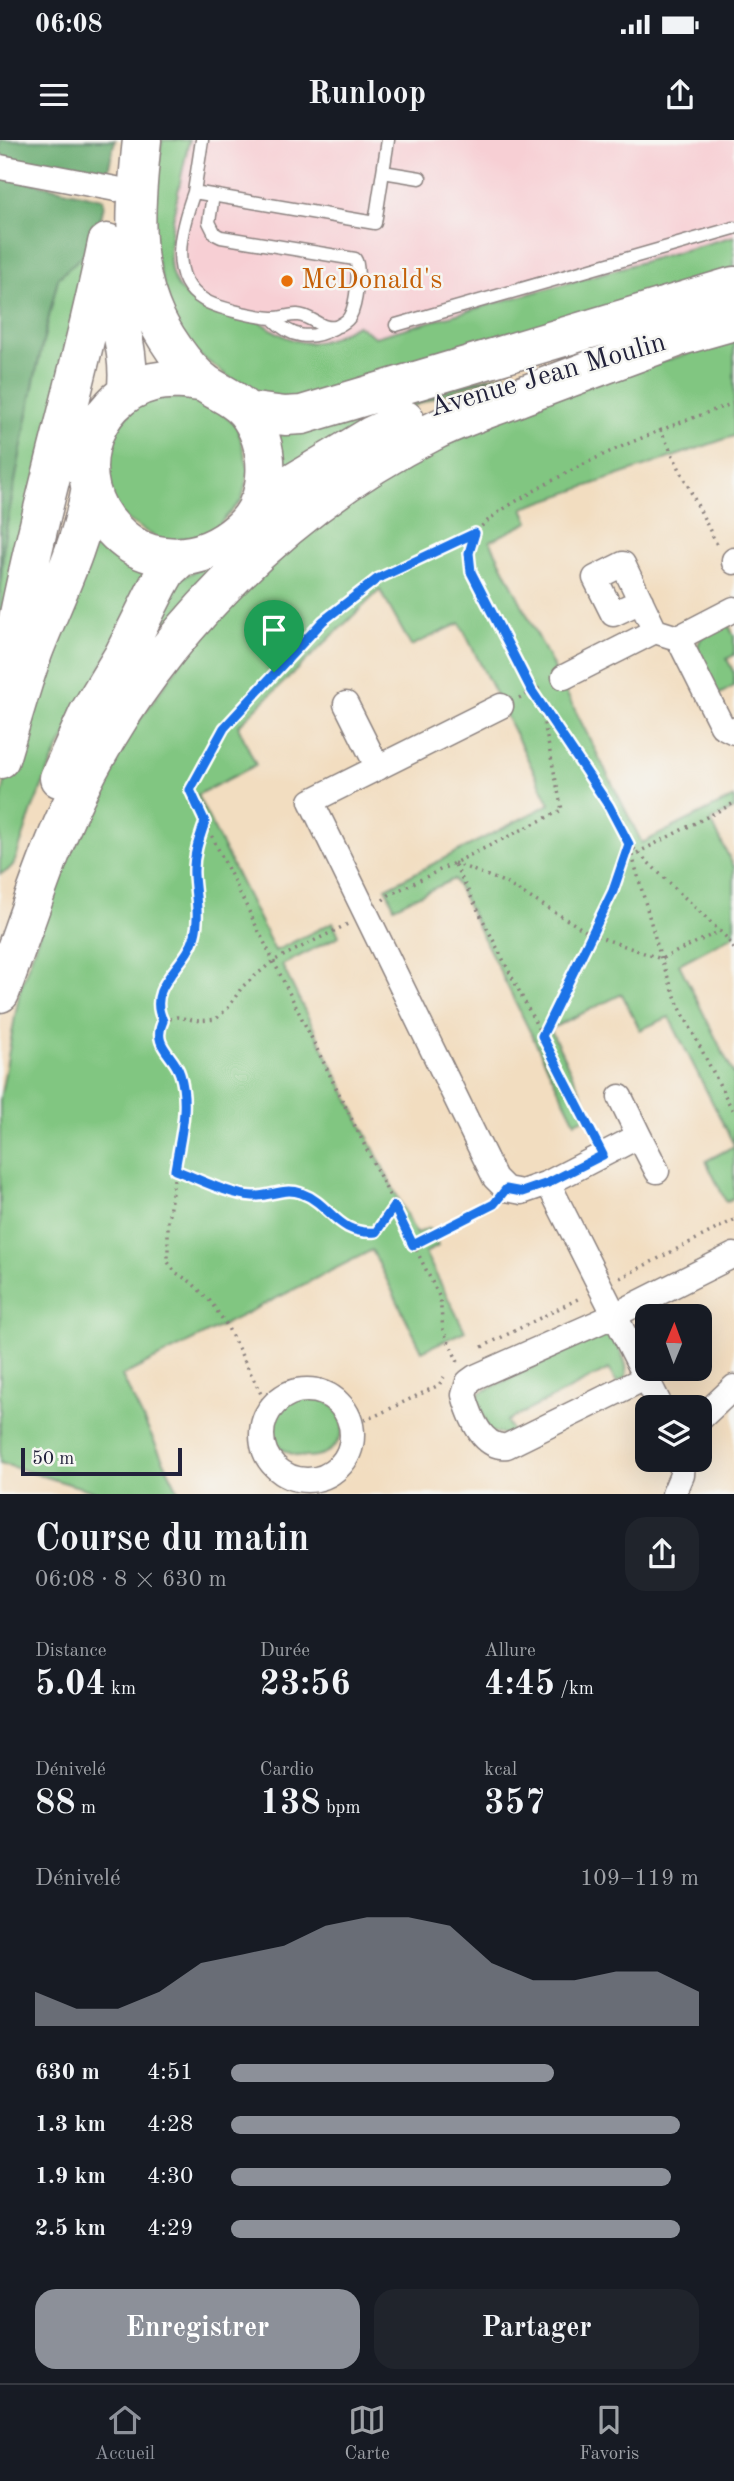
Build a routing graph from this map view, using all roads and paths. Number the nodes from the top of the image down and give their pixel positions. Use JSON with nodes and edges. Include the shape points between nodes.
{"nodes":[{"id":1,"x":125,"y":140,"type":"edge"},
{"id":2,"x":142,"y":140,"type":"edge"},
{"id":3,"x":155,"y":140,"type":"edge"},
{"id":4,"x":202,"y":140,"type":"edge"},
{"id":5,"x":388,"y":140,"type":"edge"},
{"id":6,"x":0,"y":167,"type":"edge"},
{"id":7,"x":383,"y":172,"type":"junction"},
{"id":8,"x":419,"y":178,"type":"dead end"},
{"id":9,"x":116,"y":189,"type":"junction"},
{"id":10,"x":194,"y":192,"type":"junction"},
{"id":11,"x":213,"y":195,"type":"junction"},
{"id":12,"x":734,"y":228,"type":"edge"},
{"id":13,"x":122,"y":247,"type":"junction"},
{"id":14,"x":734,"y":286,"type":"edge"},
{"id":15,"x":272,"y":318,"type":"junction"},
{"id":16,"x":734,"y":321,"type":"edge"},
{"id":17,"x":396,"y":325,"type":"dead end"},
{"id":18,"x":335,"y":327,"type":"junction"},
{"id":19,"x":674,"y":339,"type":"junction"},
{"id":20,"x":205,"y":383,"type":"junction"},
{"id":21,"x":126,"y":394,"type":"junction"},
{"id":22,"x":734,"y":403,"type":"edge"},
{"id":23,"x":246,"y":411,"type":"junction"},
{"id":24,"x":660,"y":429,"type":"junction"},
{"id":25,"x":90,"y":492,"type":"junction"},
{"id":26,"x":258,"y":504,"type":"junction"},
{"id":27,"x":475,"y":533,"type":"junction"},
{"id":28,"x":180,"y":558,"type":"junction"},
{"id":29,"x":734,"y":561,"type":"edge"},
{"id":30,"x":641,"y":601,"type":"dead end"},
{"id":31,"x":734,"y":609,"type":"edge"},
{"id":32,"x":667,"y":634,"type":"junction"},
{"id":33,"x":564,"y":677,"type":"joint"},
{"id":34,"x":532,"y":691,"type":"junction"},
{"id":35,"x":346,"y":704,"type":"dead end"},
{"id":36,"x":540,"y":704,"type":"junction"},
{"id":37,"x":501,"y":706,"type":"joint"},
{"id":38,"x":0,"y":727,"type":"edge"},
{"id":39,"x":734,"y":732,"type":"edge"},
{"id":40,"x":0,"y":759,"type":"edge"},
{"id":41,"x":378,"y":768,"type":"junction"},
{"id":42,"x":734,"y":803,"type":"edge"},
{"id":43,"x":205,"y":822,"type":"junction"},
{"id":44,"x":629,"y":844,"type":"junction"},
{"id":45,"x":638,"y":853,"type":"junction"},
{"id":46,"x":454,"y":863,"type":"junction"},
{"id":47,"x":366,"y":915,"type":"junction"},
{"id":48,"x":720,"y":931,"type":"junction"},
{"id":49,"x":591,"y":934,"type":"junction"},
{"id":50,"x":734,"y":951,"type":"edge"},
{"id":51,"x":661,"y":959,"type":"junction"},
{"id":52,"x":273,"y":961,"type":"junction"},
{"id":53,"x":0,"y":985,"type":"edge"},
{"id":54,"x":0,"y":993,"type":"edge"},
{"id":55,"x":163,"y":1021,"type":"junction"},
{"id":56,"x":542,"y":1036,"type":"junction"},
{"id":57,"x":620,"y":1097,"type":"dead end"},
{"id":58,"x":734,"y":1113,"type":"edge"},
{"id":59,"x":639,"y":1136,"type":"junction"},
{"id":60,"x":603,"y":1155,"type":"junction"},
{"id":61,"x":175,"y":1170,"type":"junction"},
{"id":62,"x":657,"y":1171,"type":"dead end"},
{"id":63,"x":548,"y":1183,"type":"junction"},
{"id":64,"x":506,"y":1189,"type":"junction"},
{"id":65,"x":394,"y":1206,"type":"junction"},
{"id":66,"x":413,"y":1245,"type":"junction"},
{"id":67,"x":734,"y":1255,"type":"edge"},
{"id":68,"x":613,"y":1316,"type":"junction"},
{"id":69,"x":635,"y":1359,"type":"edge"},
{"id":70,"x":639,"y":1381,"type":"edge"},
{"id":71,"x":468,"y":1382,"type":"junction"},
{"id":72,"x":734,"y":1387,"type":"edge"},
{"id":73,"x":712,"y":1408,"type":"edge"},
{"id":74,"x":268,"y":1413,"type":"junction"},
{"id":75,"x":682,"y":1472,"type":"edge"},
{"id":76,"x":304,"y":1487,"type":"edge"},
{"id":77,"x":674,"y":1494,"type":"edge"}],
"edges":[{"from":1,"to":9,"type":"main road"},
{"from":2,"to":13,"type":"main road","via":[[136,192]]},
{"from":3,"to":13,"type":"lane"},
{"from":4,"to":10,"type":"lane"},
{"from":5,"to":7,"type":"lane"},
{"from":6,"to":9,"type":"street"},
{"from":7,"to":8,"type":"lane"},
{"from":7,"to":11,"type":"lane","via":[[375,223]]},
{"from":9,"to":13,"type":"main road"},
{"from":10,"to":11,"type":"lane"},
{"from":10,"to":15,"type":"lane","via":[[180,251],[184,279],[203,300]]},
{"from":11,"to":18,"type":"lane","via":[[209,222],[221,237],[355,258],[359,268],[352,313]]},
{"from":12,"to":17,"type":"lane"},
{"from":13,"to":20,"type":"main road","via":[[161,330]]},
{"from":13,"to":21,"type":"main road","via":[[111,293],[128,362]]},
{"from":13,"to":38,"type":"main road","via":[[90,324],[30,564]]},
{"from":14,"to":23,"type":"main road","name":"Avenue Jean Moulin","via":[[302,415]]},
{"from":15,"to":18,"type":"lane","via":[[295,314]]},
{"from":15,"to":18,"type":"lane","via":[[282,329],[302,337]]},
{"from":16,"to":19,"type":"main road","name":"Avenue Jean Moulin"},
{"from":19,"to":26,"type":"main road","name":"Avenue Jean Moulin","via":[[520,377],[427,410],[371,436]]},
{"from":19,"to":54,"type":"main road","via":[[433,431],[381,461],[285,530],[190,621],[117,720],[76,794]]},
{"from":20,"to":21,"type":"main road","via":[[151,382]]},
{"from":20,"to":23,"type":"main road"},
{"from":21,"to":25,"type":"main road","via":[[96,427],[89,448]]},
{"from":22,"to":24,"type":"path"},
{"from":23,"to":26,"type":"main road","via":[[259,432],[265,456],[265,481]]},
{"from":24,"to":27,"type":"path","via":[[589,460],[505,508]]},
{"from":24,"to":29,"type":"path","via":[[720,551]]},
{"from":25,"to":28,"type":"main road","via":[[103,519],[124,541],[150,554]]},
{"from":25,"to":40,"type":"main road","via":[[75,554],[35,649]]},
{"from":26,"to":28,"type":"main road","via":[[245,526],[227,542]]},
{"from":27,"to":34,"type":"path","via":[[469,553],[471,572]]},
{"from":27,"to":43,"type":"path","via":[[377,579],[323,621],[274,672],[224,728],[190,790]]},
{"from":28,"to":53,"type":"main road","via":[[159,583],[88,714],[42,817],[12,911]]},
{"from":30,"to":32,"type":"street"},
{"from":31,"to":32,"type":"street"},
{"from":32,"to":33,"type":"street"},
{"from":32,"to":39,"type":"street","via":[[722,726]]},
{"from":33,"to":34,"type":"path"},
{"from":34,"to":36,"type":"path"},
{"from":34,"to":37,"type":"path"},
{"from":35,"to":41,"type":"street"},
{"from":36,"to":44,"type":"path","via":[[609,806]]},
{"from":36,"to":46,"type":"path","via":[[562,810]]},
{"from":37,"to":41,"type":"street"},
{"from":41,"to":47,"type":"street","via":[[311,801]]},
{"from":42,"to":45,"type":"path"},
{"from":43,"to":52,"type":"path"},
{"from":43,"to":55,"type":"path","via":[[194,871],[196,934],[188,953],[163,985],[157,1002]]},
{"from":44,"to":45,"type":"path"},
{"from":44,"to":49,"type":"path","via":[[613,891]]},
{"from":44,"to":51,"type":"path"},
{"from":45,"to":48,"type":"path"},
{"from":46,"to":47,"type":"path","via":[[389,895]]},
{"from":46,"to":49,"type":"path","via":[[504,882]]},
{"from":46,"to":56,"type":"path"},
{"from":47,"to":52,"type":"path"},
{"from":47,"to":64,"type":"street","via":[[495,1178]]},
{"from":48,"to":50,"type":"path"},
{"from":48,"to":51,"type":"path"},
{"from":49,"to":51,"type":"path"},
{"from":49,"to":56,"type":"path"},
{"from":51,"to":58,"type":"path","via":[[678,1004]]},
{"from":52,"to":55,"type":"path","via":[[242,987],[216,1019]]},
{"from":52,"to":65,"type":"path"},
{"from":55,"to":61,"type":"path","via":[[158,1030],[163,1048],[179,1071],[184,1096]]},
{"from":56,"to":60,"type":"path"},
{"from":57,"to":59,"type":"street"},
{"from":59,"to":60,"type":"street"},
{"from":59,"to":62,"type":"street"},
{"from":60,"to":63,"type":"street"},
{"from":61,"to":65,"type":"path","via":[[239,1194],[302,1193],[348,1228],[362,1233],[376,1232]]},
{"from":61,"to":74,"type":"path","via":[[168,1262],[226,1324]]},
{"from":63,"to":64,"type":"street","via":[[522,1192]]},
{"from":63,"to":68,"type":"street"},
{"from":64,"to":66,"type":"path","via":[[494,1204]]},
{"from":65,"to":66,"type":"path"},
{"from":66,"to":71,"type":"path","via":[[440,1298],[443,1330]]},
{"from":67,"to":68,"type":"street"},
{"from":68,"to":69,"type":"street"},
{"from":68,"to":71,"type":"street"},
{"from":70,"to":71,"type":"street","via":[[518,1442],[497,1447],[483,1436],[466,1402]]},
{"from":72,"to":73,"type":"street"},
{"from":74,"to":76,"type":"street","via":[[262,1429],[265,1454]]},
{"from":74,"to":76,"type":"street","via":[[283,1397],[307,1391],[328,1395],[346,1412],[352,1434],[346,1458],[340,1467]]},
{"from":75,"to":77,"type":"street"}]}
